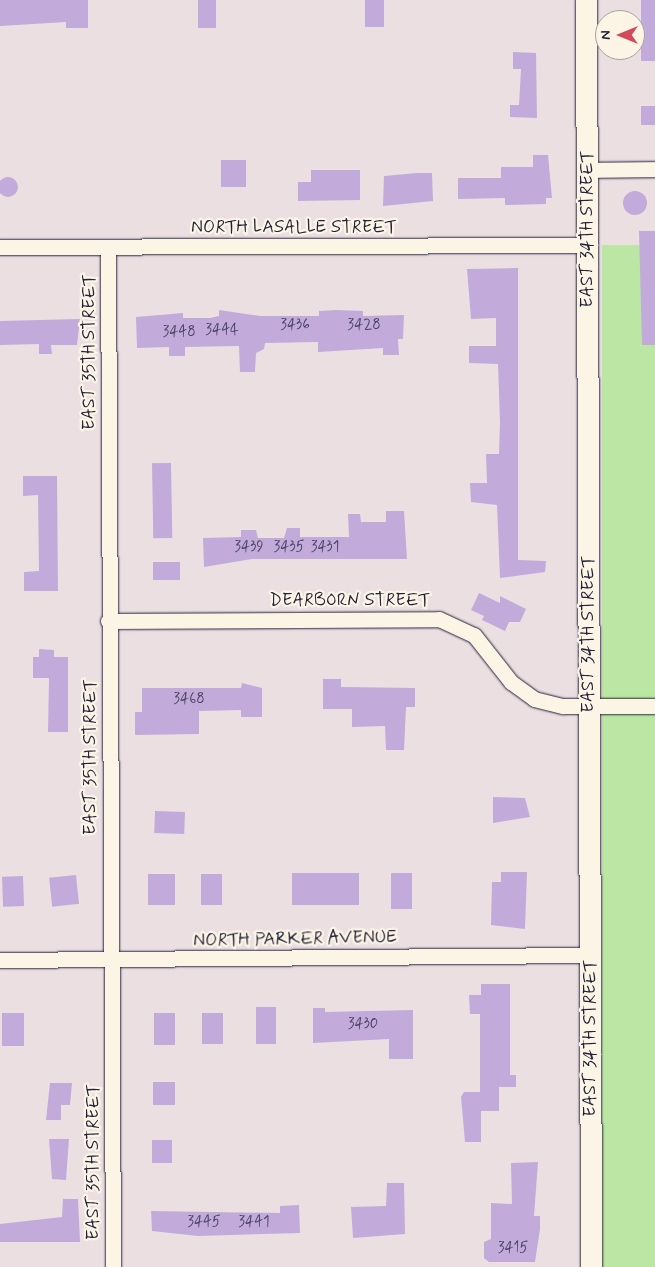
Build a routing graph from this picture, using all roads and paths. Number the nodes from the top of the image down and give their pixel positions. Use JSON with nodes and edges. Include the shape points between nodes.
{"nodes":[{"id":1,"x":586,"y":0,"type":"edge"},
{"id":2,"x":655,"y":169,"type":"edge"},
{"id":3,"x":587,"y":170,"type":"junction"},
{"id":4,"x":587,"y":245,"type":"junction"},
{"id":5,"x":0,"y":247,"type":"edge"},
{"id":6,"x":108,"y":247,"type":"junction"},
{"id":7,"x":108,"y":621,"type":"junction"},
{"id":8,"x":589,"y":706,"type":"junction"},
{"id":9,"x":655,"y":706,"type":"edge"},
{"id":10,"x":590,"y":955,"type":"junction"},
{"id":11,"x":0,"y":960,"type":"edge"},
{"id":12,"x":110,"y":960,"type":"junction"},
{"id":13,"x":113,"y":1267,"type":"edge"},
{"id":14,"x":591,"y":1267,"type":"edge"}],
"edges":[{"from":1,"to":3,"type":"main road","name":"EAST 34TH STREET"},
{"from":2,"to":3,"type":"street"},
{"from":3,"to":4,"type":"main road","name":"EAST 34TH STREET"},
{"from":4,"to":6,"type":"street","name":"NORTH LASALLE STREET"},
{"from":4,"to":8,"type":"main road","name":"EAST 34TH STREET"},
{"from":5,"to":6,"type":"street","name":"NORTH LASALLE STREET"},
{"from":6,"to":7,"type":"street","name":"EAST 35TH STREET"},
{"from":7,"to":8,"type":"street","name":"DEARBORN STREET","via":[[439,619],[474,635],[511,682],[528,696],[556,706]]},
{"from":7,"to":12,"type":"street","name":"EAST 35TH STREET"},
{"from":8,"to":9,"type":"street","name":"DEARBORN STREET"},
{"from":8,"to":10,"type":"main road","name":"EAST 34TH STREET"},
{"from":10,"to":12,"type":"street","name":"NORTH PARKER AVENUE"},
{"from":10,"to":14,"type":"main road","name":"EAST 34TH STREET"},
{"from":11,"to":12,"type":"street","name":"NORTH PARKER AVENUE"},
{"from":12,"to":13,"type":"street","name":"EAST 35TH STREET"}]}
